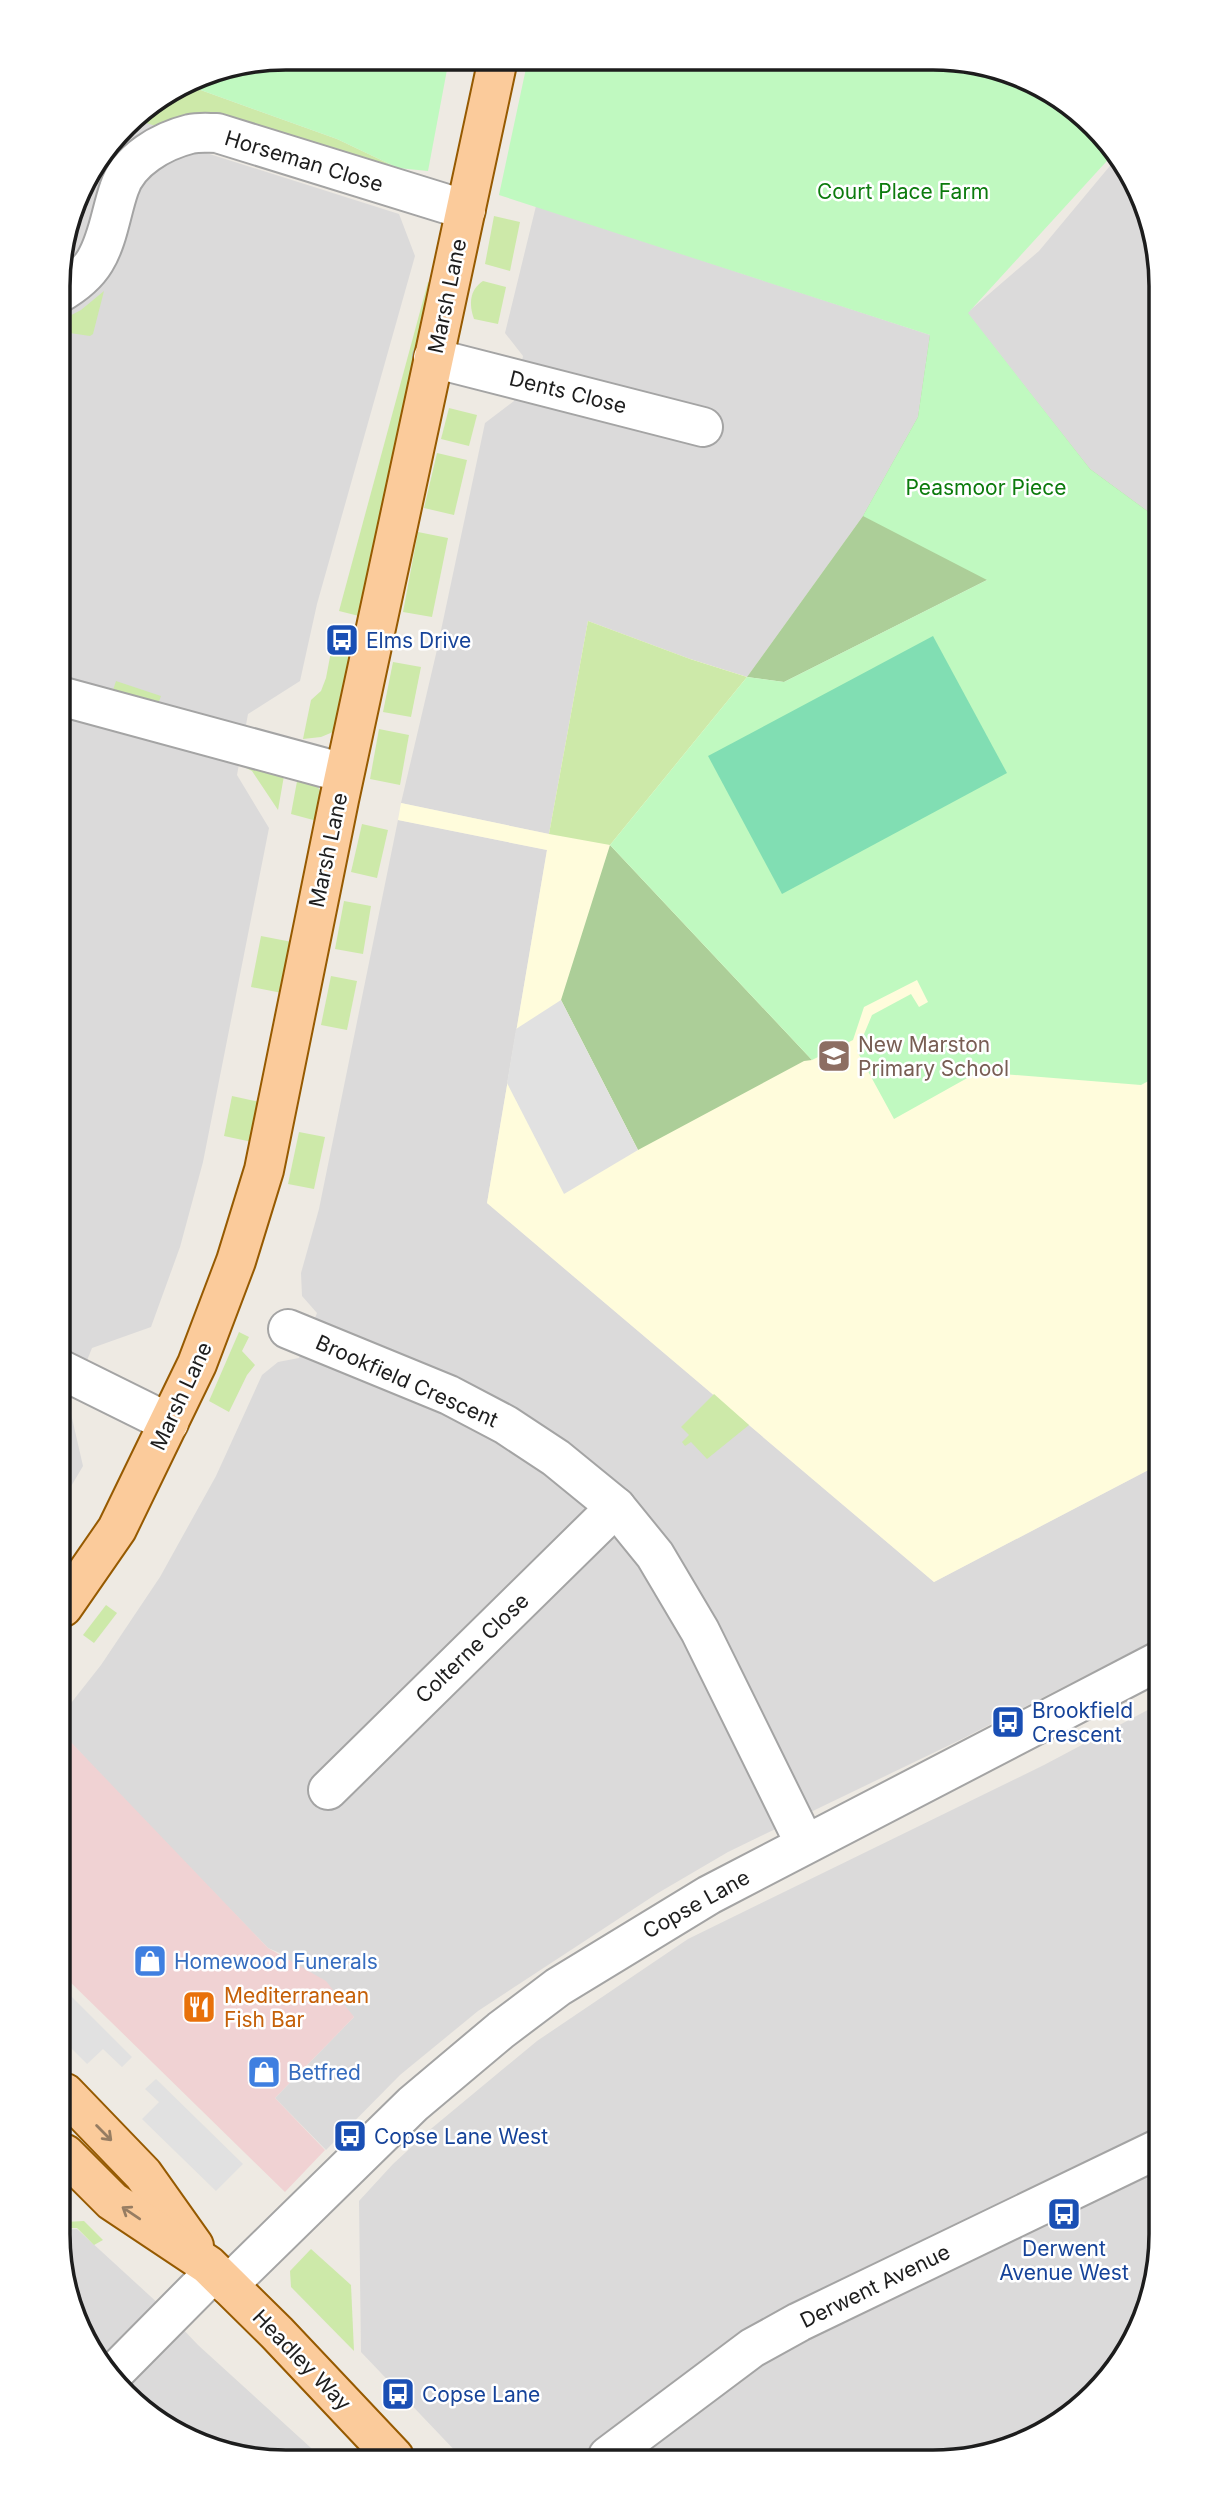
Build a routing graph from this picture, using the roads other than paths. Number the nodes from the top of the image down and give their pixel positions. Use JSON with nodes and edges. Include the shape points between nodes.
{"nodes":[{"id":1,"x":496,"y":70,"type":"edge"},
{"id":2,"x":466,"y":210,"type":"junction"},
{"id":3,"x":70,"y":287,"type":"edge"},
{"id":4,"x":433,"y":358,"type":"junction"},
{"id":5,"x":703,"y":427,"type":"dead end"},
{"id":6,"x":70,"y":699,"type":"edge"},
{"id":7,"x":344,"y":773,"type":"junction"},
{"id":8,"x":288,"y":1329,"type":"dead end"},
{"id":9,"x":70,"y":1374,"type":"edge"},
{"id":10,"x":169,"y":1423,"type":"junction"},
{"id":11,"x":616,"y":1507,"type":"junction"},
{"id":12,"x":70,"y":1597,"type":"edge"},
{"id":13,"x":1149,"y":1666,"type":"edge"},
{"id":14,"x":328,"y":1790,"type":"dead end"},
{"id":15,"x":805,"y":1844,"type":"junction"},
{"id":16,"x":70,"y":2098,"type":"edge"},
{"id":17,"x":1149,"y":2153,"type":"edge"},
{"id":18,"x":70,"y":2159,"type":"edge"},
{"id":19,"x":216,"y":2274,"type":"junction"},
{"id":20,"x":118,"y":2369,"type":"edge"},
{"id":21,"x":387,"y":2450,"type":"edge"},
{"id":22,"x":616,"y":2450,"type":"edge"}],
"edges":[{"from":1,"to":2,"type":"main road","name":"Marsh Lane"},
{"from":2,"to":3,"type":"street","name":"Horseman Close","via":[[217,134],[193,134],[154,150],[128,171],[102,246],[94,262]]},
{"from":2,"to":4,"type":"main road","name":"Marsh Lane"},
{"from":4,"to":5,"type":"street","name":"Dents Close"},
{"from":4,"to":7,"type":"main road","name":"Marsh Lane"},
{"from":6,"to":7,"type":"street"},
{"from":7,"to":10,"type":"main road","name":"Marsh Lane","via":[[264,1170],[210,1333]]},
{"from":8,"to":11,"type":"street","name":"Brookfield Crescent","via":[[449,1395],[506,1424]]},
{"from":9,"to":10,"type":"street"},
{"from":10,"to":12,"type":"main road","name":"Marsh Lane","via":[[117,1528]]},
{"from":11,"to":14,"type":"street","name":"Colterne Close"},
{"from":11,"to":15,"type":"street","name":"Brookfield Crescent","via":[[655,1555],[701,1631]]},
{"from":13,"to":15,"type":"street","name":"Copse Lane"},
{"from":15,"to":19,"type":"street","name":"Copse Lane","via":[[709,1895],[558,1987],[501,2030]]},
{"from":16,"to":19,"type":"main road","name":"Headley Way","one_way":true,"via":[[143,2174]]},
{"from":17,"to":22,"type":"street","name":"Derwent Avenue","via":[[764,2342]]},
{"from":19,"to":18,"type":"main road","name":"Headley Way","one_way":true,"via":[[112,2201]]},
{"from":19,"to":20,"type":"street","name":"Copse Lane"},
{"from":19,"to":21,"type":"main road","name":"Headley Way"}]}
